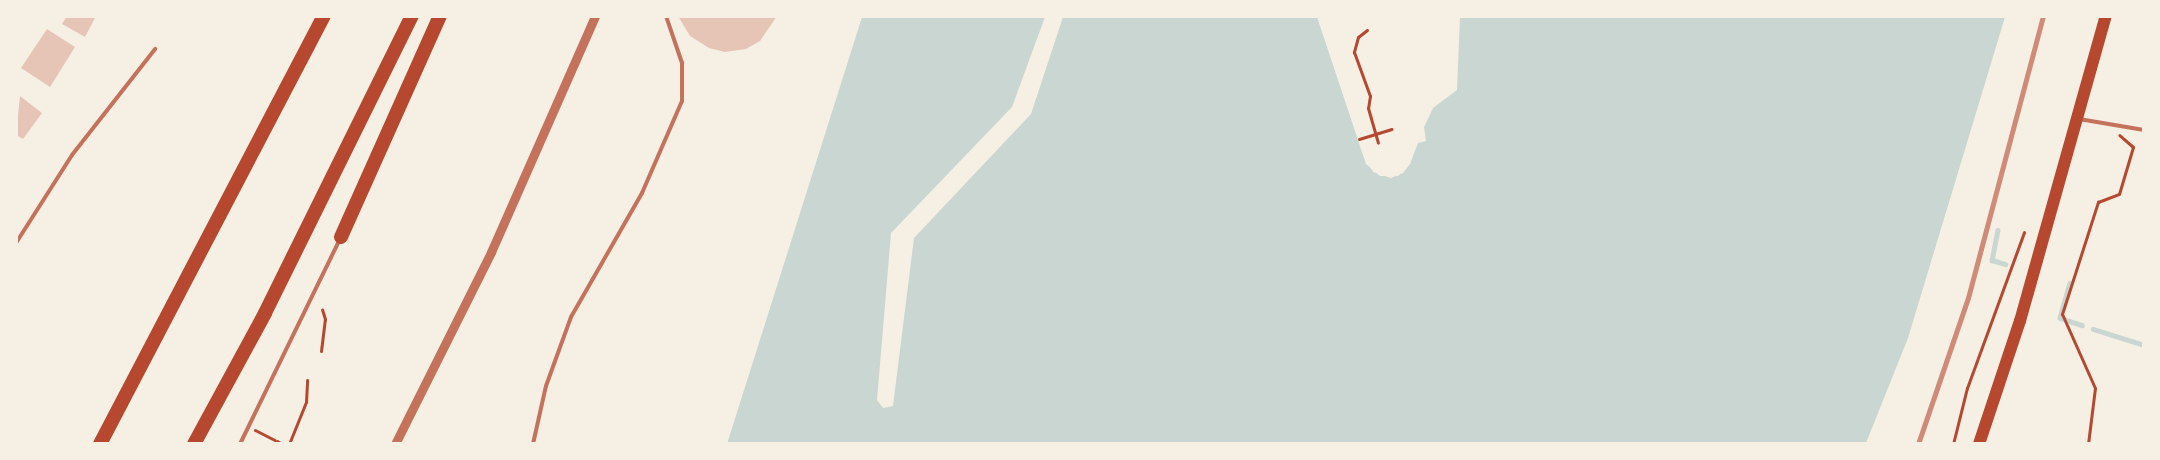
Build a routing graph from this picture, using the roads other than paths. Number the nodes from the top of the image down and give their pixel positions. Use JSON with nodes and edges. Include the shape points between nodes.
{"nodes":[{"id":1,"x":324,"y":16,"type":"edge"},
{"id":2,"x":412,"y":16,"type":"edge"},
{"id":3,"x":440,"y":16,"type":"edge"},
{"id":4,"x":595,"y":16,"type":"edge"},
{"id":5,"x":666,"y":16,"type":"edge"},
{"id":6,"x":2106,"y":16,"type":"edge"},
{"id":7,"x":155,"y":49,"type":"dead end"},
{"id":8,"x":2076,"y":118,"type":"junction"},
{"id":9,"x":2144,"y":130,"type":"edge"},
{"id":10,"x":341,"y":237,"type":"joint"},
{"id":11,"x":16,"y":243,"type":"edge"},
{"id":12,"x":100,"y":444,"type":"edge"},
{"id":13,"x":194,"y":444,"type":"edge"},
{"id":14,"x":240,"y":444,"type":"edge"},
{"id":15,"x":395,"y":444,"type":"edge"},
{"id":16,"x":533,"y":444,"type":"edge"},
{"id":17,"x":1979,"y":444,"type":"edge"}],
"edges":[{"from":1,"to":12,"type":"highway"},
{"from":2,"to":13,"type":"highway","via":[[265,313]]},
{"from":3,"to":10,"type":"highway"},
{"from":4,"to":15,"type":"street","via":[[491,252]]},
{"from":5,"to":16,"type":"lane","via":[[682,63],[682,101],[636,202],[571,317],[546,386]]},
{"from":6,"to":8,"type":"highway"},
{"from":7,"to":11,"type":"lane","via":[[72,155]]},
{"from":8,"to":9,"type":"lane"},
{"from":8,"to":17,"type":"highway","via":[[2020,321]]},
{"from":10,"to":14,"type":"lane"}]}
